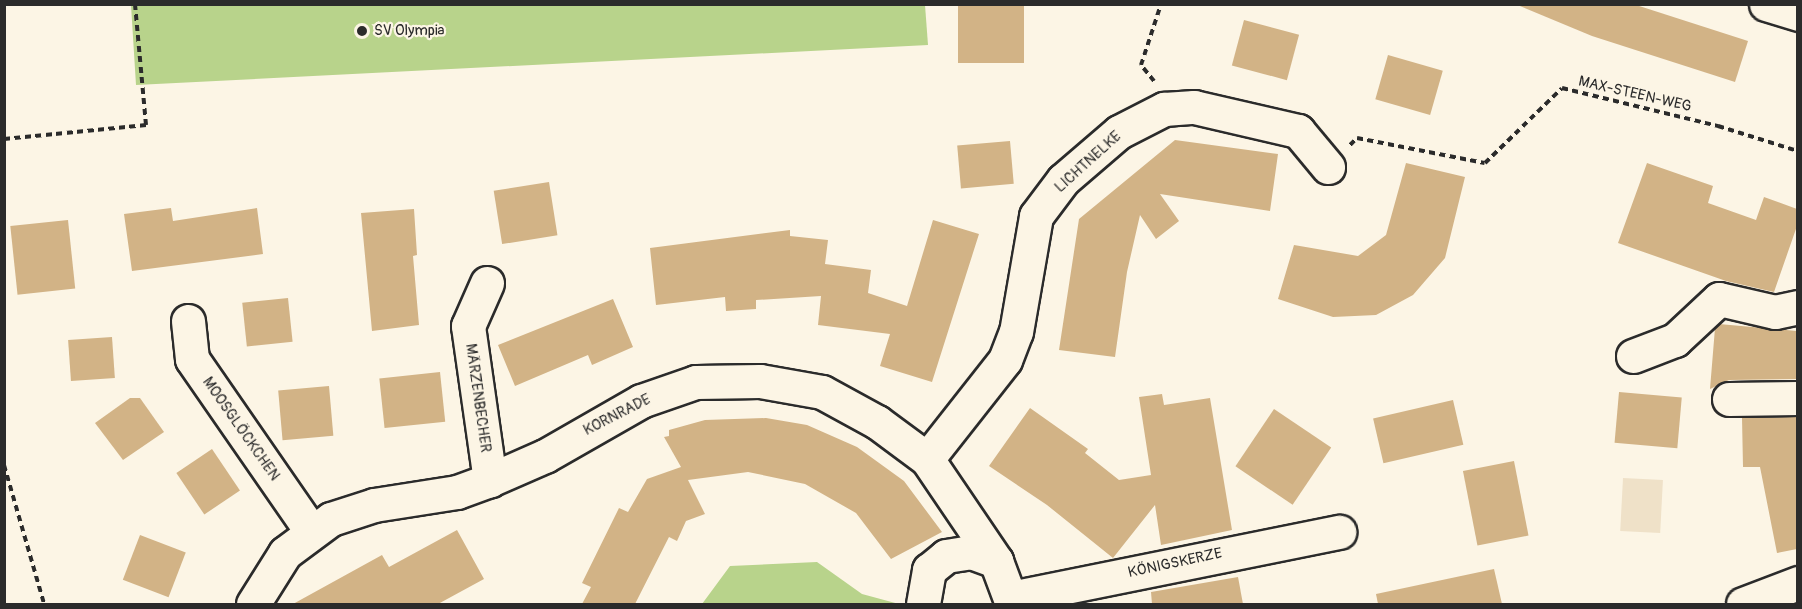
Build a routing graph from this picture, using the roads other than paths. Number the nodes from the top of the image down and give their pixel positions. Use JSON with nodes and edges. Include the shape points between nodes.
{"nodes":[{"id":1,"x":1766,"y":4,"type":"edge"},
{"id":2,"x":1797,"y":14,"type":"edge"},
{"id":3,"x":1328,"y":167,"type":"road end"},
{"id":4,"x":487,"y":283,"type":"dead end"},
{"id":5,"x":1797,"y":307,"type":"edge"},
{"id":6,"x":188,"y":321,"type":"dead end"},
{"id":7,"x":1633,"y":356,"type":"dead end"},
{"id":8,"x":1797,"y":398,"type":"edge"},
{"id":9,"x":1729,"y":399,"type":"dead end"},
{"id":10,"x":927,"y":459,"type":"junction"},
{"id":11,"x":490,"y":480,"type":"junction"},
{"id":12,"x":311,"y":531,"type":"junction"},
{"id":13,"x":1339,"y":532,"type":"dead end"},
{"id":14,"x":996,"y":561,"type":"junction"},
{"id":15,"x":1797,"y":583,"type":"edge"},
{"id":16,"x":1011,"y":601,"type":"edge"},
{"id":17,"x":253,"y":604,"type":"edge"},
{"id":18,"x":923,"y":604,"type":"edge"},
{"id":19,"x":1743,"y":604,"type":"edge"}],
"edges":[{"from":1,"to":2,"type":"street"},
{"from":3,"to":10,"type":"street","name":"LICHTNELKE","via":[[1298,131],[1194,107],[1164,110],[1119,132],[1063,180],[1036,216],[1016,332],[1005,360]]},
{"from":4,"to":11,"type":"street","name":"MÄRZENBECHER","via":[[468,326]]},
{"from":5,"to":7,"type":"street","via":[[1775,312],[1719,299],[1675,340]]},
{"from":6,"to":12,"type":"street","name":"MOOSGLÖCKCHEN","via":[[192,359]]},
{"from":8,"to":9,"type":"street"},
{"from":10,"to":11,"type":"street","name":"KORNRADE","via":[[877,422],[822,392],[760,381],[696,381],[641,400],[545,456]]},
{"from":10,"to":14,"type":"street","name":"KORNRADE"},
{"from":11,"to":12,"type":"street","name":"KORNRADE","via":[[457,492],[374,505],[331,519]]},
{"from":12,"to":17,"type":"street","name":"KORNRADE","via":[[285,553]]},
{"from":13,"to":16,"type":"street","name":"KÖNIGSKERZE"},
{"from":14,"to":16,"type":"street","name":"KORNRADE"},
{"from":14,"to":18,"type":"street","via":[[970,552],[946,556],[929,570]]},
{"from":15,"to":19,"type":"street"}]}
